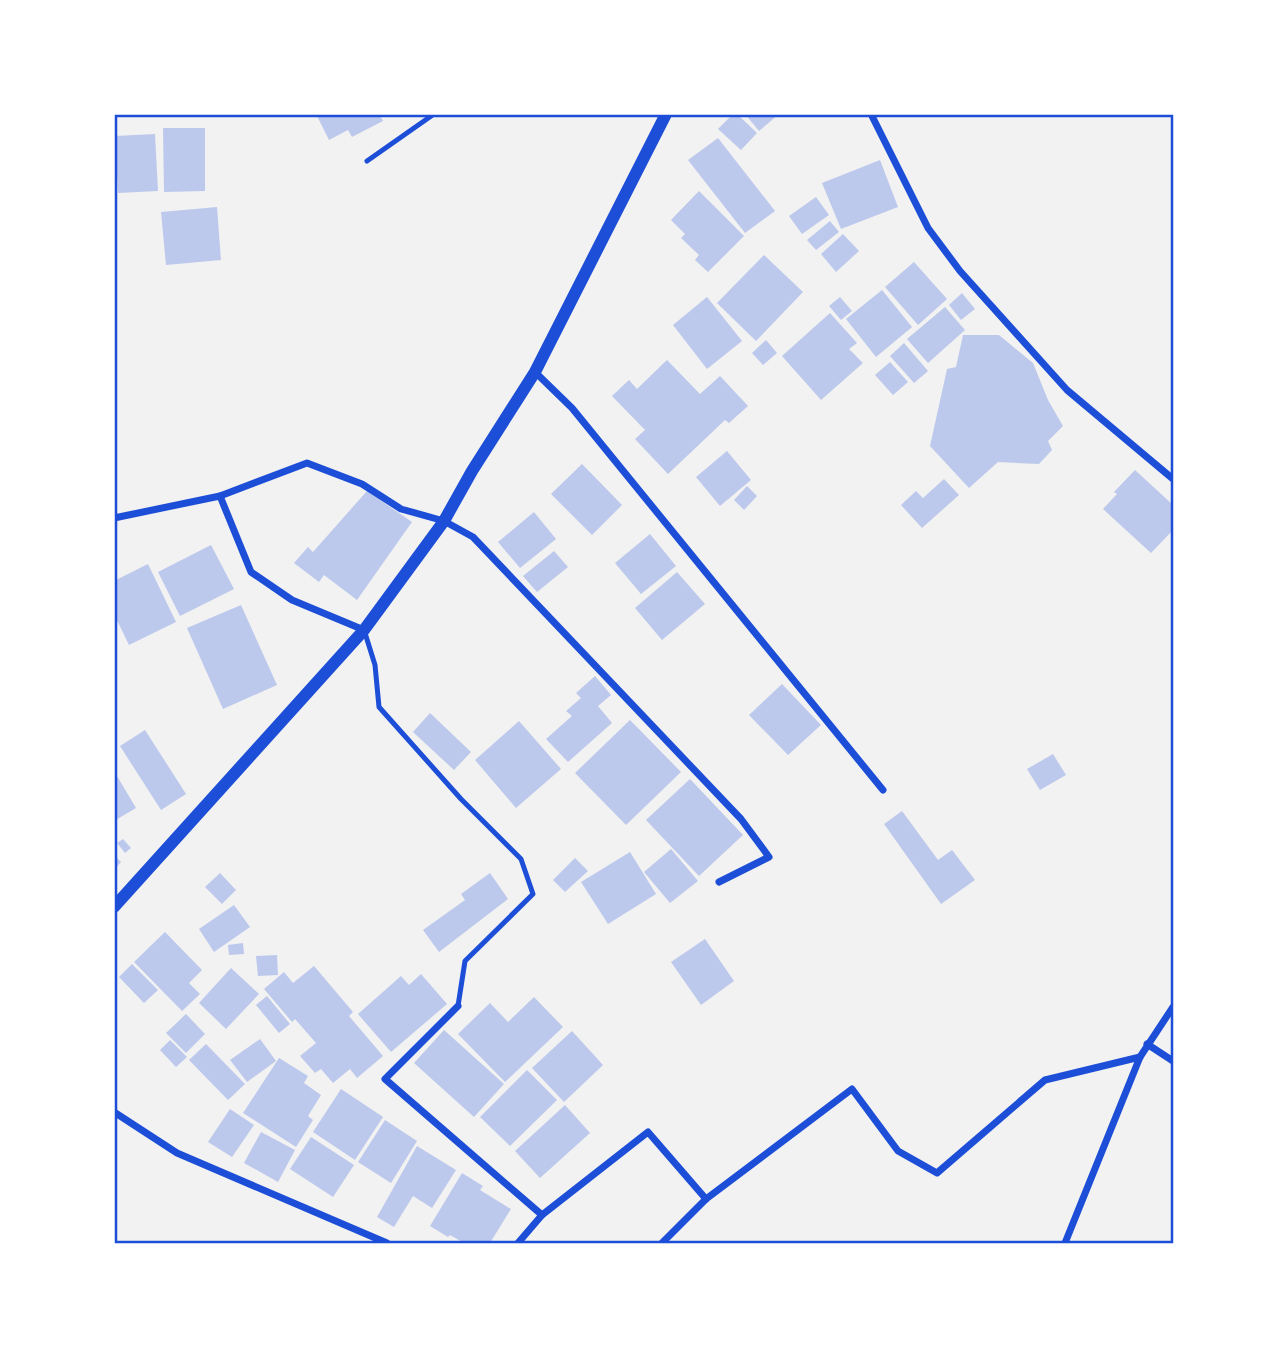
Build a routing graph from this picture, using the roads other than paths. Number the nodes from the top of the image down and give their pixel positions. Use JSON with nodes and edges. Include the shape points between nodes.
{"nodes":[{"id":1,"x":435,"y":114,"type":"edge"},
{"id":2,"x":666,"y":114,"type":"edge"},
{"id":3,"x":870,"y":114,"type":"edge"},
{"id":4,"x":367,"y":162,"type":"dead end"},
{"id":5,"x":535,"y":372,"type":"junction"},
{"id":6,"x":1173,"y":479,"type":"edge"},
{"id":7,"x":220,"y":496,"type":"junction"},
{"id":8,"x":114,"y":518,"type":"edge"},
{"id":9,"x":444,"y":521,"type":"junction"},
{"id":10,"x":364,"y":630,"type":"junction"},
{"id":11,"x":883,"y":790,"type":"dead end"},
{"id":12,"x":719,"y":882,"type":"dead end"},
{"id":13,"x":114,"y":907,"type":"edge"},
{"id":14,"x":458,"y":1006,"type":"joint"},
{"id":15,"x":1173,"y":1007,"type":"edge"},
{"id":16,"x":1147,"y":1044,"type":"junction"},
{"id":17,"x":1140,"y":1057,"type":"junction"},
{"id":18,"x":1173,"y":1061,"type":"edge"},
{"id":19,"x":114,"y":1112,"type":"edge"},
{"id":20,"x":706,"y":1199,"type":"junction"},
{"id":21,"x":542,"y":1215,"type":"junction"},
{"id":22,"x":387,"y":1243,"type":"edge"},
{"id":23,"x":518,"y":1243,"type":"edge"},
{"id":24,"x":662,"y":1243,"type":"edge"},
{"id":25,"x":1065,"y":1243,"type":"edge"}],
"edges":[{"from":1,"to":4,"type":"lane"},
{"from":2,"to":5,"type":"street"},
{"from":3,"to":6,"type":"street","via":[[928,228],[960,271],[1067,390]]},
{"from":5,"to":9,"type":"street"},
{"from":5,"to":11,"type":"street","via":[[572,408]]},
{"from":7,"to":8,"type":"street"},
{"from":7,"to":9,"type":"street","via":[[307,463],[362,484],[401,509]]},
{"from":7,"to":10,"type":"street","via":[[250,572],[292,600]]},
{"from":9,"to":10,"type":"street"},
{"from":9,"to":12,"type":"street","via":[[473,537],[741,819],[769,857]]},
{"from":10,"to":13,"type":"street"},
{"from":10,"to":14,"type":"lane","via":[[375,664],[379,707],[521,859],[533,894],[465,961]]},
{"from":14,"to":21,"type":"street","via":[[385,1079]]},
{"from":15,"to":16,"type":"street"},
{"from":16,"to":17,"type":"street"},
{"from":16,"to":18,"type":"street"},
{"from":17,"to":20,"type":"street","via":[[1045,1080],[937,1173],[898,1151],[852,1089]]},
{"from":17,"to":25,"type":"street"},
{"from":19,"to":22,"type":"street","via":[[177,1153]]},
{"from":20,"to":21,"type":"street","via":[[649,1132]]},
{"from":20,"to":24,"type":"street"},
{"from":21,"to":23,"type":"street"}]}
